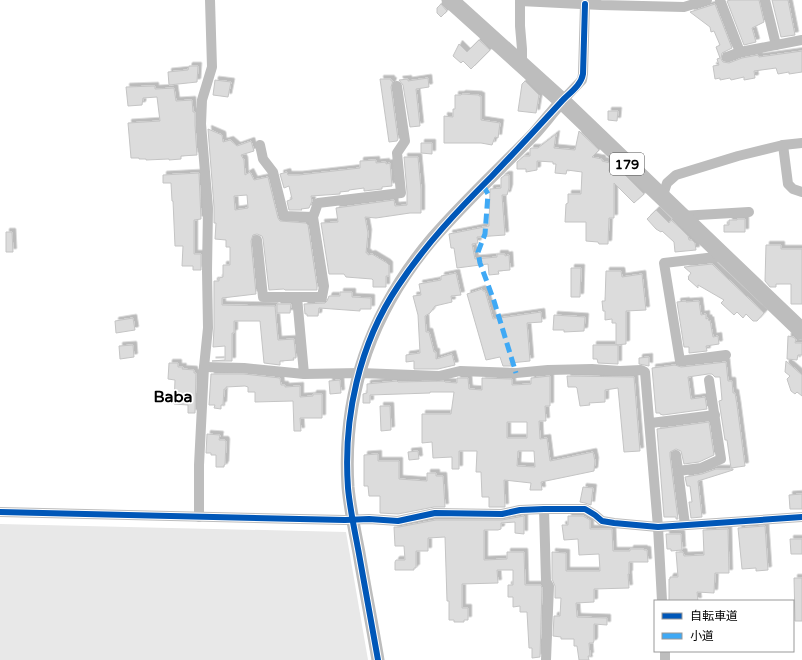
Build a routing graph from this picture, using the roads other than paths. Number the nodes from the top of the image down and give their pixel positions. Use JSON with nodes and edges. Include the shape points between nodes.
{"nodes":[{"id":1,"x":210,"y":0,"type":"edge"},
{"id":2,"x":450,"y":0,"type":"edge"},
{"id":3,"x":520,"y":0,"type":"edge"},
{"id":4,"x":708,"y":0,"type":"edge"},
{"id":5,"x":720,"y":0,"type":"edge"},
{"id":6,"x":765,"y":0,"type":"edge"},
{"id":7,"x":585,"y":4,"type":"junction"},
{"id":8,"x":802,"y":40,"type":"edge"},
{"id":9,"x":776,"y":45,"type":"junction"},
{"id":10,"x":740,"y":52,"type":"junction"},
{"id":11,"x":727,"y":57,"type":"dead end"},
{"id":12,"x":522,"y":65,"type":"junction"},
{"id":13,"x":397,"y":86,"type":"dead end"},
{"id":14,"x":562,"y":101,"type":"junction"},
{"id":15,"x":802,"y":143,"type":"edge"},
{"id":16,"x":783,"y":144,"type":"junction"},
{"id":17,"x":260,"y":145,"type":"dead end"},
{"id":18,"x":802,"y":192,"type":"edge"},
{"id":19,"x":662,"y":198,"type":"junction"},
{"id":20,"x":749,"y":212,"type":"dead end"},
{"id":21,"x":681,"y":216,"type":"junction"},
{"id":22,"x":313,"y":217,"type":"junction"},
{"id":23,"x":257,"y":240,"type":"dead end"},
{"id":24,"x":724,"y":256,"type":"junction"},
{"id":25,"x":297,"y":297,"type":"junction"},
{"id":26,"x":802,"y":331,"type":"edge"},
{"id":27,"x":726,"y":355,"type":"dead end"},
{"id":28,"x":204,"y":367,"type":"junction"},
{"id":29,"x":360,"y":373,"type":"junction"},
{"id":30,"x":304,"y":374,"type":"junction"},
{"id":31,"x":709,"y":380,"type":"dead end"},
{"id":32,"x":715,"y":415,"type":"junction"},
{"id":33,"x":650,"y":423,"type":"junction"},
{"id":34,"x":676,"y":455,"type":"dead end"},
{"id":35,"x":678,"y":471,"type":"junction"},
{"id":36,"x":544,"y":509,"type":"junction"},
{"id":37,"x":0,"y":512,"type":"edge"},
{"id":38,"x":199,"y":517,"type":"junction"},
{"id":39,"x":802,"y":517,"type":"edge"},
{"id":40,"x":353,"y":520,"type":"junction"},
{"id":41,"x":685,"y":525,"type":"junction"},
{"id":42,"x":658,"y":526,"type":"junction"},
{"id":43,"x":662,"y":600,"type":"edge"},
{"id":44,"x":378,"y":660,"type":"edge"},
{"id":45,"x":546,"y":660,"type":"edge"}],
"edges":[{"from":1,"to":28,"type":"street","via":[[212,67],[202,100],[201,124],[208,208],[208,328]]},
{"from":2,"to":12,"type":"highway","number":"179"},
{"from":3,"to":7,"type":"street"},
{"from":3,"to":12,"type":"street"},
{"from":4,"to":7,"type":"street","via":[[684,7]]},
{"from":5,"to":10,"type":"street"},
{"from":6,"to":9,"type":"street"},
{"from":7,"to":14,"type":"street","via":[[582,80]]},
{"from":8,"to":9,"type":"street"},
{"from":9,"to":10,"type":"street"},
{"from":10,"to":11,"type":"street"},
{"from":12,"to":14,"type":"highway","number":"179"},
{"from":13,"to":22,"type":"street","via":[[405,141],[397,153],[401,193],[318,203]]},
{"from":14,"to":19,"type":"highway","number":"179"},
{"from":14,"to":29,"type":"street","via":[[433,238],[398,286],[381,316],[367,348]]},
{"from":15,"to":16,"type":"street"},
{"from":16,"to":18,"type":"street","via":[[788,184]]},
{"from":16,"to":19,"type":"street","via":[[676,175],[667,183]]},
{"from":17,"to":22,"type":"street","via":[[263,159],[273,172],[284,216]]},
{"from":19,"to":21,"type":"highway","number":"179"},
{"from":20,"to":21,"type":"street"},
{"from":21,"to":24,"type":"highway","number":"179"},
{"from":22,"to":25,"type":"street","via":[[324,286],[322,297]]},
{"from":23,"to":25,"type":"street","via":[[263,297]]},
{"from":24,"to":26,"type":"highway","number":"179"},
{"from":24,"to":27,"type":"street","via":[[664,263],[680,361]]},
{"from":25,"to":30,"type":"street"},
{"from":28,"to":30,"type":"street"},
{"from":28,"to":38,"type":"street"},
{"from":29,"to":30,"type":"street"},
{"from":29,"to":33,"type":"street","via":[[439,376],[466,371],[516,374],[548,370],[641,370],[645,372]]},
{"from":29,"to":40,"type":"street","via":[[352,402],[347,455],[348,489]]},
{"from":31,"to":32,"type":"street"},
{"from":32,"to":33,"type":"street"},
{"from":32,"to":35,"type":"street","via":[[721,459],[701,468]]},
{"from":33,"to":42,"type":"street"},
{"from":34,"to":35,"type":"street"},
{"from":35,"to":41,"type":"street"},
{"from":36,"to":40,"type":"street","via":[[502,514],[435,513],[398,521]]},
{"from":36,"to":42,"type":"street","via":[[585,509],[602,521],[614,524]]},
{"from":36,"to":45,"type":"street","via":[[546,581],[549,586]]},
{"from":37,"to":38,"type":"street"},
{"from":38,"to":40,"type":"street"},
{"from":39,"to":41,"type":"street"},
{"from":40,"to":44,"type":"street"},
{"from":41,"to":42,"type":"street"},
{"from":42,"to":43,"type":"street"}]}
